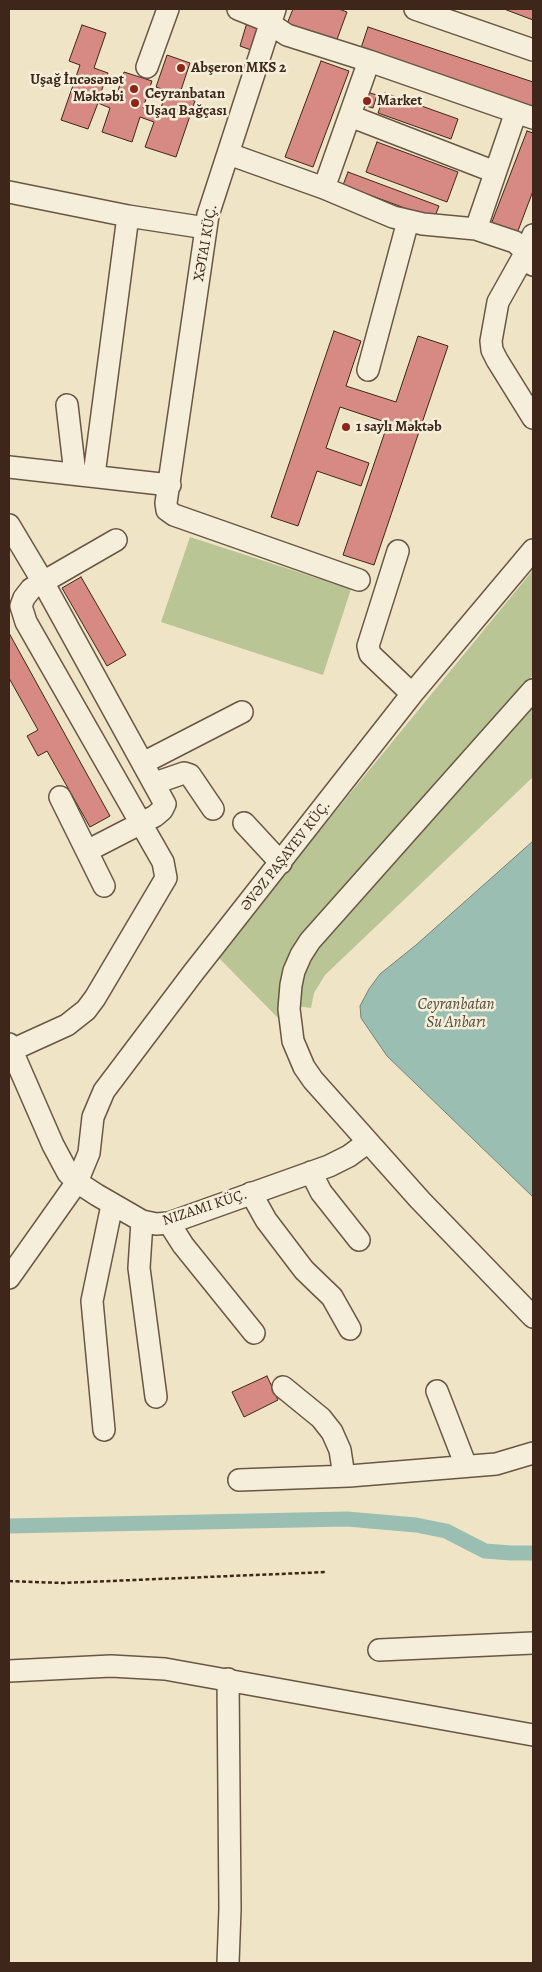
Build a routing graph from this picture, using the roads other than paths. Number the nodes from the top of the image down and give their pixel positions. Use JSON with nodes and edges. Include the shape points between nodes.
{"nodes":[{"id":1,"x":168,"y":9,"type":"edge"},
{"id":2,"x":238,"y":9,"type":"edge"},
{"id":3,"x":425,"y":10,"type":"edge"},
{"id":4,"x":273,"y":17,"type":"edge"},
{"id":5,"x":533,"y":50,"type":"edge"},
{"id":6,"x":369,"y":61,"type":"junction"},
{"id":7,"x":147,"y":67,"type":"dead end"},
{"id":8,"x":525,"y":115,"type":"edge"},
{"id":9,"x":350,"y":116,"type":"junction"},
{"id":10,"x":229,"y":154,"type":"junction"},
{"id":11,"x":494,"y":172,"type":"junction"},
{"id":12,"x":324,"y":188,"type":"junction"},
{"id":13,"x":9,"y":192,"type":"edge"},
{"id":14,"x":128,"y":216,"type":"junction"},
{"id":15,"x":408,"y":221,"type":"junction"},
{"id":16,"x":206,"y":228,"type":"junction"},
{"id":17,"x":476,"y":229,"type":"junction"},
{"id":18,"x":531,"y":251,"type":"edge"},
{"id":19,"x":368,"y":370,"type":"dead end"},
{"id":20,"x":67,"y":406,"type":"dead end"},
{"id":21,"x":533,"y":418,"type":"edge"},
{"id":22,"x":9,"y":467,"type":"edge"},
{"id":23,"x":84,"y":475,"type":"junction"},
{"id":24,"x":170,"y":485,"type":"junction"},
{"id":25,"x":9,"y":525,"type":"edge"},
{"id":26,"x":116,"y":540,"type":"dead end"},
{"id":27,"x":533,"y":550,"type":"edge"},
{"id":28,"x":398,"y":551,"type":"dead end"},
{"id":29,"x":358,"y":580,"type":"dead end"},
{"id":30,"x":43,"y":582,"type":"junction"},
{"id":31,"x":533,"y":690,"type":"edge"},
{"id":32,"x":412,"y":694,"type":"junction"},
{"id":33,"x":242,"y":712,"type":"dead end"},
{"id":34,"x":143,"y":763,"type":"junction"},
{"id":35,"x":155,"y":783,"type":"junction"},
{"id":36,"x":60,"y":797,"type":"dead end"},
{"id":37,"x":212,"y":809,"type":"dead end"},
{"id":38,"x":244,"y":823,"type":"dead end"},
{"id":39,"x":141,"y":824,"type":"junction"},
{"id":40,"x":87,"y":851,"type":"junction"},
{"id":41,"x":281,"y":863,"type":"junction"},
{"id":42,"x":104,"y":886,"type":"dead end"},
{"id":43,"x":10,"y":1047,"type":"edge"},
{"id":44,"x":368,"y":1142,"type":"junction"},
{"id":45,"x":311,"y":1172,"type":"junction"},
{"id":46,"x":77,"y":1182,"type":"junction"},
{"id":47,"x":251,"y":1193,"type":"junction"},
{"id":48,"x":112,"y":1205,"type":"junction"},
{"id":49,"x":142,"y":1221,"type":"junction"},
{"id":50,"x":169,"y":1223,"type":"junction"},
{"id":51,"x":359,"y":1240,"type":"dead end"},
{"id":52,"x":9,"y":1278,"type":"edge"},
{"id":53,"x":533,"y":1317,"type":"edge"},
{"id":54,"x":350,"y":1329,"type":"dead end"},
{"id":55,"x":254,"y":1333,"type":"dead end"},
{"id":56,"x":283,"y":1387,"type":"dead end"},
{"id":57,"x":437,"y":1391,"type":"dead end"},
{"id":58,"x":156,"y":1397,"type":"dead end"},
{"id":59,"x":104,"y":1430,"type":"dead end"},
{"id":60,"x":533,"y":1453,"type":"edge"},
{"id":61,"x":466,"y":1466,"type":"junction"},
{"id":62,"x":344,"y":1476,"type":"junction"},
{"id":63,"x":240,"y":1480,"type":"dead end"},
{"id":64,"x":533,"y":1643,"type":"edge"},
{"id":65,"x":379,"y":1650,"type":"dead end"},
{"id":66,"x":9,"y":1671,"type":"edge"},
{"id":67,"x":228,"y":1679,"type":"junction"},
{"id":68,"x":533,"y":1735,"type":"edge"},
{"id":69,"x":228,"y":1963,"type":"edge"}],
"edges":[{"from":1,"to":7,"type":"street"},
{"from":2,"to":4,"type":"street"},
{"from":3,"to":5,"type":"street"},
{"from":4,"to":6,"type":"street","via":[[287,35]]},
{"from":4,"to":10,"type":"street","name":"XƏTAI KÜÇ."},
{"from":6,"to":8,"type":"street"},
{"from":6,"to":9,"type":"street"},
{"from":8,"to":11,"type":"street"},
{"from":9,"to":11,"type":"street"},
{"from":9,"to":12,"type":"street"},
{"from":10,"to":12,"type":"street"},
{"from":10,"to":16,"type":"street","name":"XƏTAI KÜÇ."},
{"from":11,"to":17,"type":"street"},
{"from":12,"to":15,"type":"street"},
{"from":13,"to":14,"type":"street"},
{"from":14,"to":16,"type":"street"},
{"from":14,"to":23,"type":"street"},
{"from":15,"to":17,"type":"street"},
{"from":15,"to":19,"type":"street"},
{"from":16,"to":24,"type":"street","name":"XƏTAI KÜÇ."},
{"from":17,"to":18,"type":"street"},
{"from":18,"to":21,"type":"street","via":[[498,302],[490,341],[497,360]]},
{"from":20,"to":23,"type":"street"},
{"from":22,"to":23,"type":"street"},
{"from":23,"to":24,"type":"street"},
{"from":24,"to":29,"type":"street","name":"XƏTAI KÜÇ.","via":[[166,503],[167,510],[174,515]]},
{"from":25,"to":30,"type":"street"},
{"from":26,"to":30,"type":"street"},
{"from":27,"to":32,"type":"street","name":"ƏVƏZ PAŞAYEV KÜÇ."},
{"from":28,"to":32,"type":"street","via":[[368,646],[370,654]]},
{"from":30,"to":34,"type":"street"},
{"from":30,"to":39,"type":"street","via":[[24,598],[21,606],[26,622]]},
{"from":31,"to":44,"type":"street","via":[[310,941],[294,971],[289,1009],[298,1054],[313,1080]]},
{"from":32,"to":41,"type":"street","name":"ƏVƏZ PAŞAYEV KÜÇ."},
{"from":33,"to":34,"type":"street"},
{"from":34,"to":35,"type":"street"},
{"from":35,"to":37,"type":"street","via":[[184,773],[190,775]]},
{"from":35,"to":39,"type":"street","via":[[165,804],[162,810]]},
{"from":36,"to":40,"type":"street"},
{"from":38,"to":41,"type":"street"},
{"from":39,"to":40,"type":"street"},
{"from":39,"to":43,"type":"street","via":[[163,862],[166,878],[163,885],[86,1010],[68,1025]]},
{"from":40,"to":42,"type":"street"},
{"from":41,"to":46,"type":"street","name":"ƏVƏZ PAŞAYEV KÜÇ.","via":[[192,973],[104,1091],[93,1117],[89,1153]]},
{"from":43,"to":46,"type":"street","name":"NIZAMI KÜÇ.","via":[[53,1145]]},
{"from":44,"to":45,"type":"street","name":"NIZAMI KÜÇ.","via":[[349,1156]]},
{"from":44,"to":53,"type":"street"},
{"from":45,"to":47,"type":"street","name":"NIZAMI KÜÇ."},
{"from":45,"to":51,"type":"street","via":[[321,1192]]},
{"from":46,"to":48,"type":"street","name":"NIZAMI KÜÇ."},
{"from":46,"to":52,"type":"street","name":"ƏVƏZ PAŞAYEV KÜÇ."},
{"from":47,"to":50,"type":"street","name":"NIZAMI KÜÇ."},
{"from":47,"to":54,"type":"street","via":[[266,1220],[304,1270],[332,1296]]},
{"from":48,"to":49,"type":"street","name":"NIZAMI KÜÇ."},
{"from":48,"to":59,"type":"street","via":[[92,1301]]},
{"from":49,"to":50,"type":"street","name":"NIZAMI KÜÇ."},
{"from":49,"to":58,"type":"street","via":[[139,1268]]},
{"from":50,"to":55,"type":"street"},
{"from":56,"to":62,"type":"street","via":[[321,1418],[332,1432],[340,1450]]},
{"from":57,"to":61,"type":"street"},
{"from":60,"to":61,"type":"street","via":[[496,1464]]},
{"from":61,"to":62,"type":"street"},
{"from":62,"to":63,"type":"street"},
{"from":64,"to":65,"type":"street"},
{"from":66,"to":67,"type":"street","via":[[139,1666]]},
{"from":67,"to":68,"type":"street"},
{"from":67,"to":69,"type":"street"}]}
